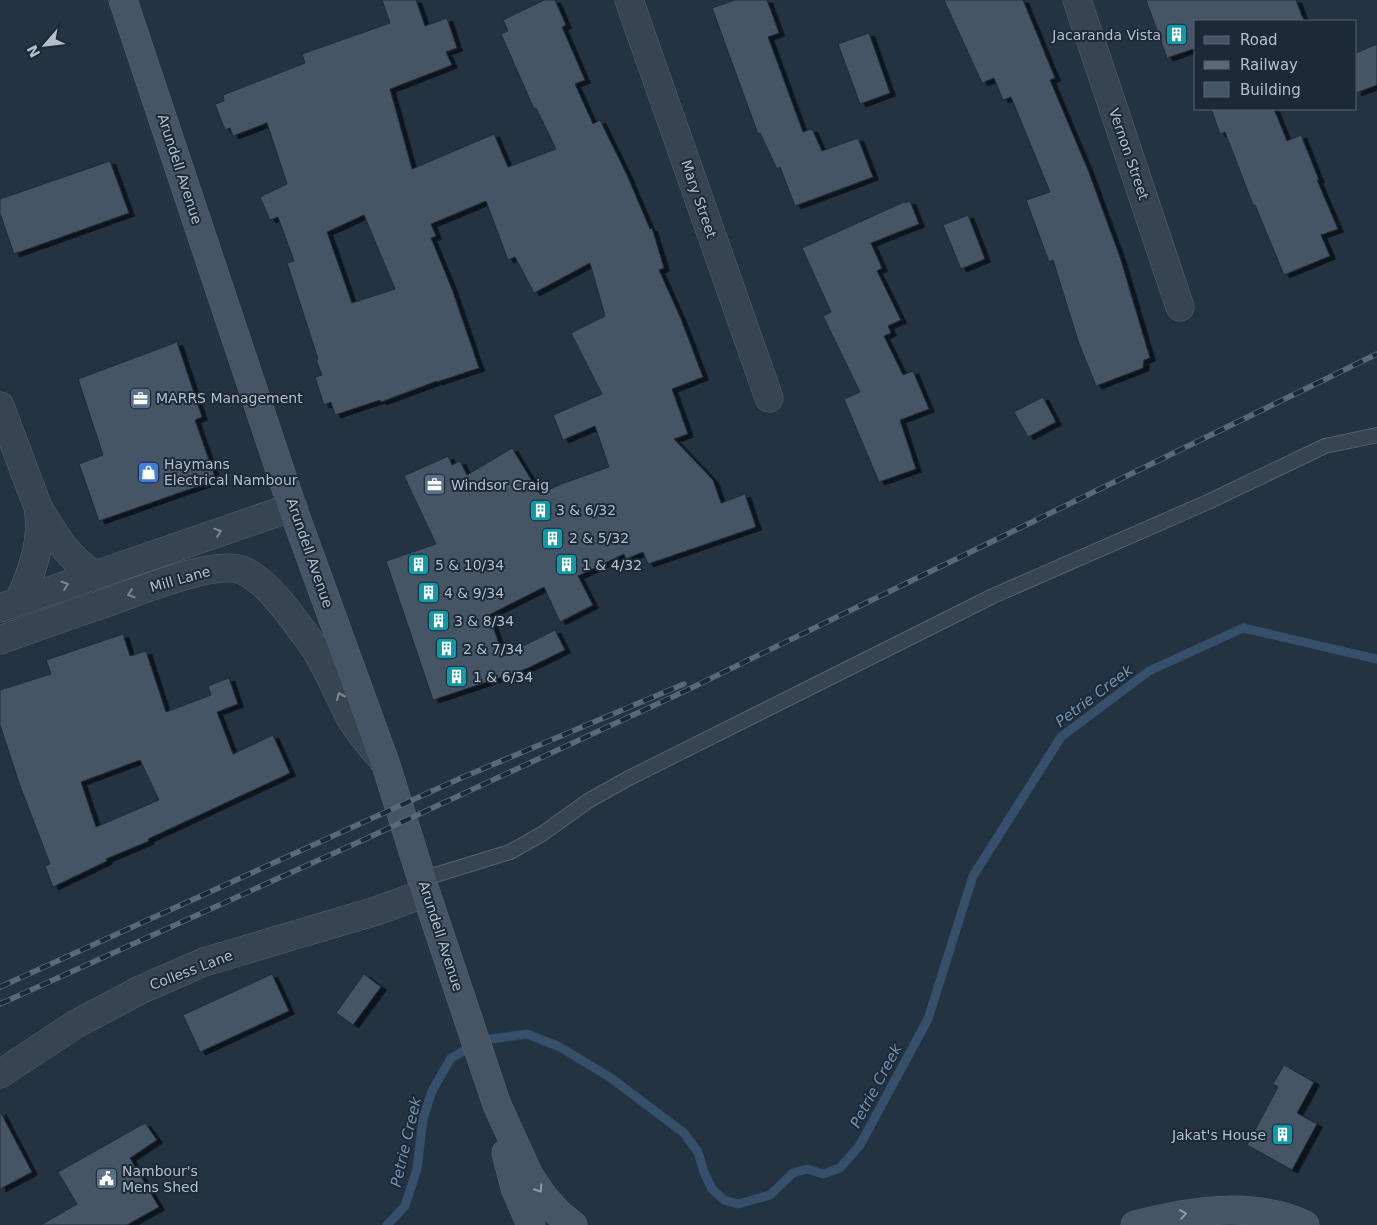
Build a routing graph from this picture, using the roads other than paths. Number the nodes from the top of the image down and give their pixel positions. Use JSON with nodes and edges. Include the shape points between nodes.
{"nodes":[{"id":1,"x":123,"y":0,"type":"edge"},
{"id":2,"x":629,"y":0,"type":"edge"},
{"id":3,"x":1077,"y":0,"type":"edge"},
{"id":4,"x":1180,"y":307,"type":"dead end"},
{"id":5,"x":769,"y":398,"type":"dead end"},
{"id":6,"x":0,"y":406,"type":"edge"},
{"id":7,"x":1377,"y":436,"type":"edge"},
{"id":8,"x":38,"y":507,"type":"junction"},
{"id":9,"x":293,"y":507,"type":"junction"},
{"id":10,"x":94,"y":575,"type":"junction"},
{"id":11,"x":9,"y":605,"type":"edge"},
{"id":12,"x":0,"y":640,"type":"edge"},
{"id":13,"x":386,"y":765,"type":"junction"},
{"id":14,"x":424,"y":886,"type":"junction"},
{"id":15,"x":0,"y":1074,"type":"edge"},
{"id":16,"x":506,"y":1131,"type":"junction"},
{"id":17,"x":531,"y":1225,"type":"edge"},
{"id":18,"x":573,"y":1225,"type":"edge"},
{"id":19,"x":1135,"y":1225,"type":"edge"},
{"id":20,"x":1305,"y":1225,"type":"edge"}],
"edges":[{"from":1,"to":9,"type":"main road","name":"Arundell Avenue"},
{"from":2,"to":5,"type":"street","name":"Mary Street"},
{"from":3,"to":4,"type":"street","name":"Vernon Street"},
{"from":6,"to":8,"type":"street"},
{"from":7,"to":14,"type":"lane","via":[[1325,446],[1208,502],[993,596],[627,779],[510,852]]},
{"from":8,"to":10,"type":"street","via":[[62,545],[78,564]]},
{"from":8,"to":11,"type":"street","via":[[40,526],[30,573]]},
{"from":10,"to":9,"type":"street","one_way":true},
{"from":9,"to":13,"type":"main road","name":"Arundell Avenue"},
{"from":11,"to":10,"type":"street","one_way":true},
{"from":13,"to":12,"type":"street","name":"Mill Lane","one_way":true,"via":[[355,725],[326,666],[301,630],[267,587],[243,570],[217,568],[185,576]]},
{"from":13,"to":14,"type":"main road","name":"Arundell Avenue"},
{"from":14,"to":15,"type":"street","name":"Colless Lane","via":[[376,911],[204,962],[140,990],[76,1024]]},
{"from":14,"to":16,"type":"main road","name":"Arundell Avenue"},
{"from":16,"to":17,"type":"main road","name":"Arundell Avenue","via":[[510,1172]]},
{"from":16,"to":18,"type":"main road","name":"Arundell Avenue","one_way":true,"via":[[543,1196]]},
{"from":19,"to":20,"type":"main road","one_way":true,"via":[[1194,1212],[1231,1210],[1277,1216]]}]}
